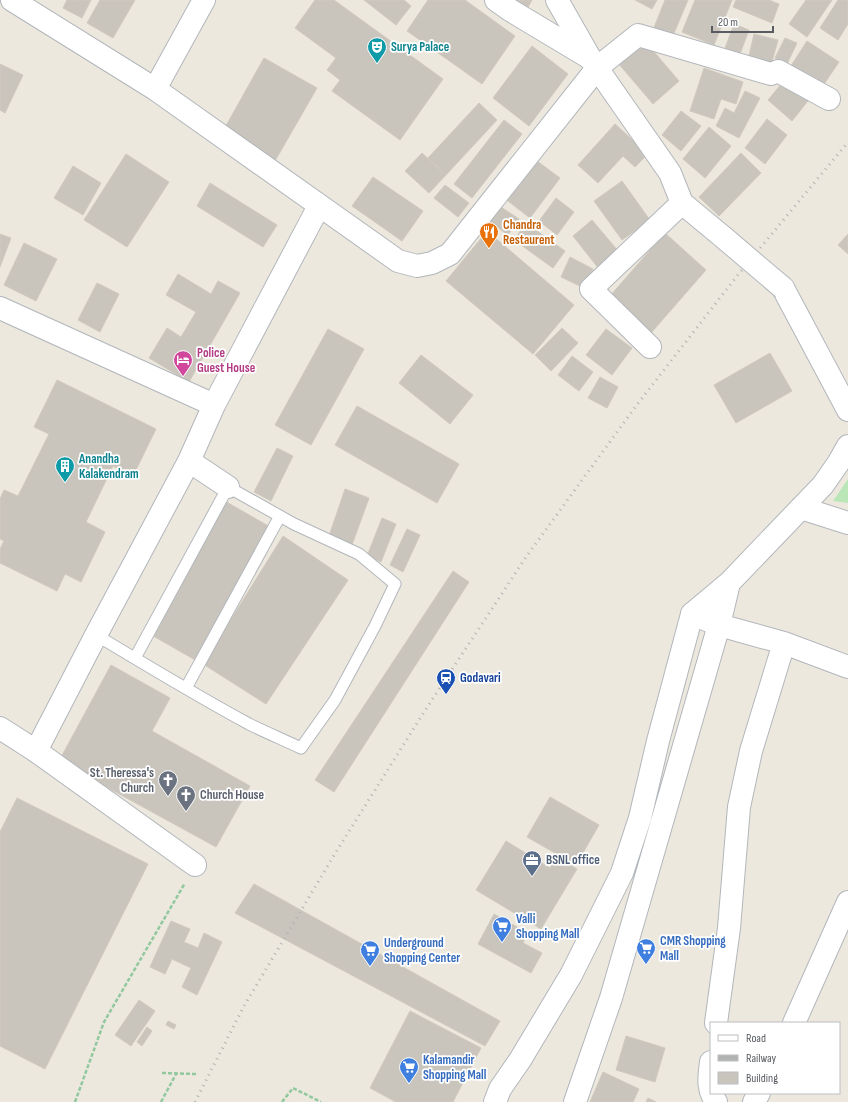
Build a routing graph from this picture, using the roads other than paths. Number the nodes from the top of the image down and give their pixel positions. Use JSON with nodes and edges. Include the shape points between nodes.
{"nodes":[{"id":1,"x":12,"y":0,"type":"edge"},
{"id":2,"x":204,"y":0,"type":"edge"},
{"id":3,"x":496,"y":0,"type":"edge"},
{"id":4,"x":557,"y":0,"type":"edge"},
{"id":5,"x":594,"y":63,"type":"junction"},
{"id":6,"x":155,"y":89,"type":"junction"},
{"id":7,"x":830,"y":99,"type":"dead end"},
{"id":8,"x":682,"y":203,"type":"junction"},
{"id":9,"x":319,"y":206,"type":"junction"},
{"id":10,"x":0,"y":308,"type":"edge"},
{"id":11,"x":650,"y":348,"type":"dead end"},
{"id":12,"x":214,"y":405,"type":"junction"},
{"id":13,"x":848,"y":410,"type":"edge"},
{"id":14,"x":848,"y":446,"type":"edge"},
{"id":15,"x":189,"y":461,"type":"junction"},
{"id":16,"x":228,"y":487,"type":"junction"},
{"id":17,"x":801,"y":508,"type":"junction"},
{"id":18,"x":280,"y":516,"type":"junction"},
{"id":19,"x":848,"y":523,"type":"edge"},
{"id":20,"x":728,"y":583,"type":"junction"},
{"id":21,"x":692,"y":614,"type":"junction"},
{"id":22,"x":719,"y":625,"type":"junction"},
{"id":23,"x":96,"y":635,"type":"junction"},
{"id":24,"x":784,"y":643,"type":"junction"},
{"id":25,"x":135,"y":658,"type":"junction"},
{"id":26,"x":848,"y":667,"type":"edge"},
{"id":27,"x":186,"y":688,"type":"junction"},
{"id":28,"x":0,"y":728,"type":"edge"},
{"id":29,"x":36,"y":752,"type":"junction"},
{"id":30,"x":195,"y":865,"type":"road end"},
{"id":31,"x":848,"y":902,"type":"edge"},
{"id":32,"x":716,"y":1022,"type":"edge"},
{"id":33,"x":794,"y":1022,"type":"edge"},
{"id":34,"x":710,"y":1070,"type":"edge"},
{"id":35,"x":710,"y":1086,"type":"edge"},
{"id":36,"x":496,"y":1102,"type":"edge"},
{"id":37,"x":576,"y":1102,"type":"edge"}],
"edges":[{"from":1,"to":6,"type":"street"},
{"from":2,"to":6,"type":"street"},
{"from":3,"to":5,"type":"street"},
{"from":4,"to":5,"type":"street"},
{"from":5,"to":7,"type":"street","via":[[638,35],[772,74],[778,71]]},
{"from":5,"to":8,"type":"street","via":[[670,173]]},
{"from":5,"to":9,"type":"street","via":[[450,254],[432,263],[417,266],[398,261]]},
{"from":6,"to":9,"type":"street"},
{"from":8,"to":11,"type":"street","via":[[591,289]]},
{"from":8,"to":13,"type":"street","bridge":true,"via":[[783,288]]},
{"from":9,"to":12,"type":"street"},
{"from":10,"to":12,"type":"street"},
{"from":12,"to":15,"type":"street"},
{"from":14,"to":17,"type":"street","via":[[823,485]]},
{"from":15,"to":16,"type":"street"},
{"from":15,"to":23,"type":"street"},
{"from":16,"to":18,"type":"lane"},
{"from":16,"to":25,"type":"lane"},
{"from":17,"to":19,"type":"street"},
{"from":17,"to":20,"type":"street"},
{"from":18,"to":27,"type":"lane"},
{"from":18,"to":27,"type":"lane","via":[[359,554],[396,584],[335,700],[301,748],[249,724]]},
{"from":20,"to":21,"type":"street"},
{"from":20,"to":22,"type":"street"},
{"from":21,"to":22,"type":"street"},
{"from":21,"to":36,"type":"street","via":[[640,818],[622,873],[571,975],[500,1089]]},
{"from":22,"to":24,"type":"street"},
{"from":22,"to":37,"type":"street","via":[[610,998]]},
{"from":23,"to":25,"type":"lane"},
{"from":23,"to":29,"type":"street"},
{"from":24,"to":26,"type":"street"},
{"from":24,"to":32,"type":"street","via":[[751,751],[739,807],[729,928]]},
{"from":25,"to":27,"type":"lane"},
{"from":28,"to":29,"type":"street"},
{"from":29,"to":30,"type":"street"},
{"from":31,"to":33,"type":"street"},
{"from":34,"to":35,"type":"street"}]}
